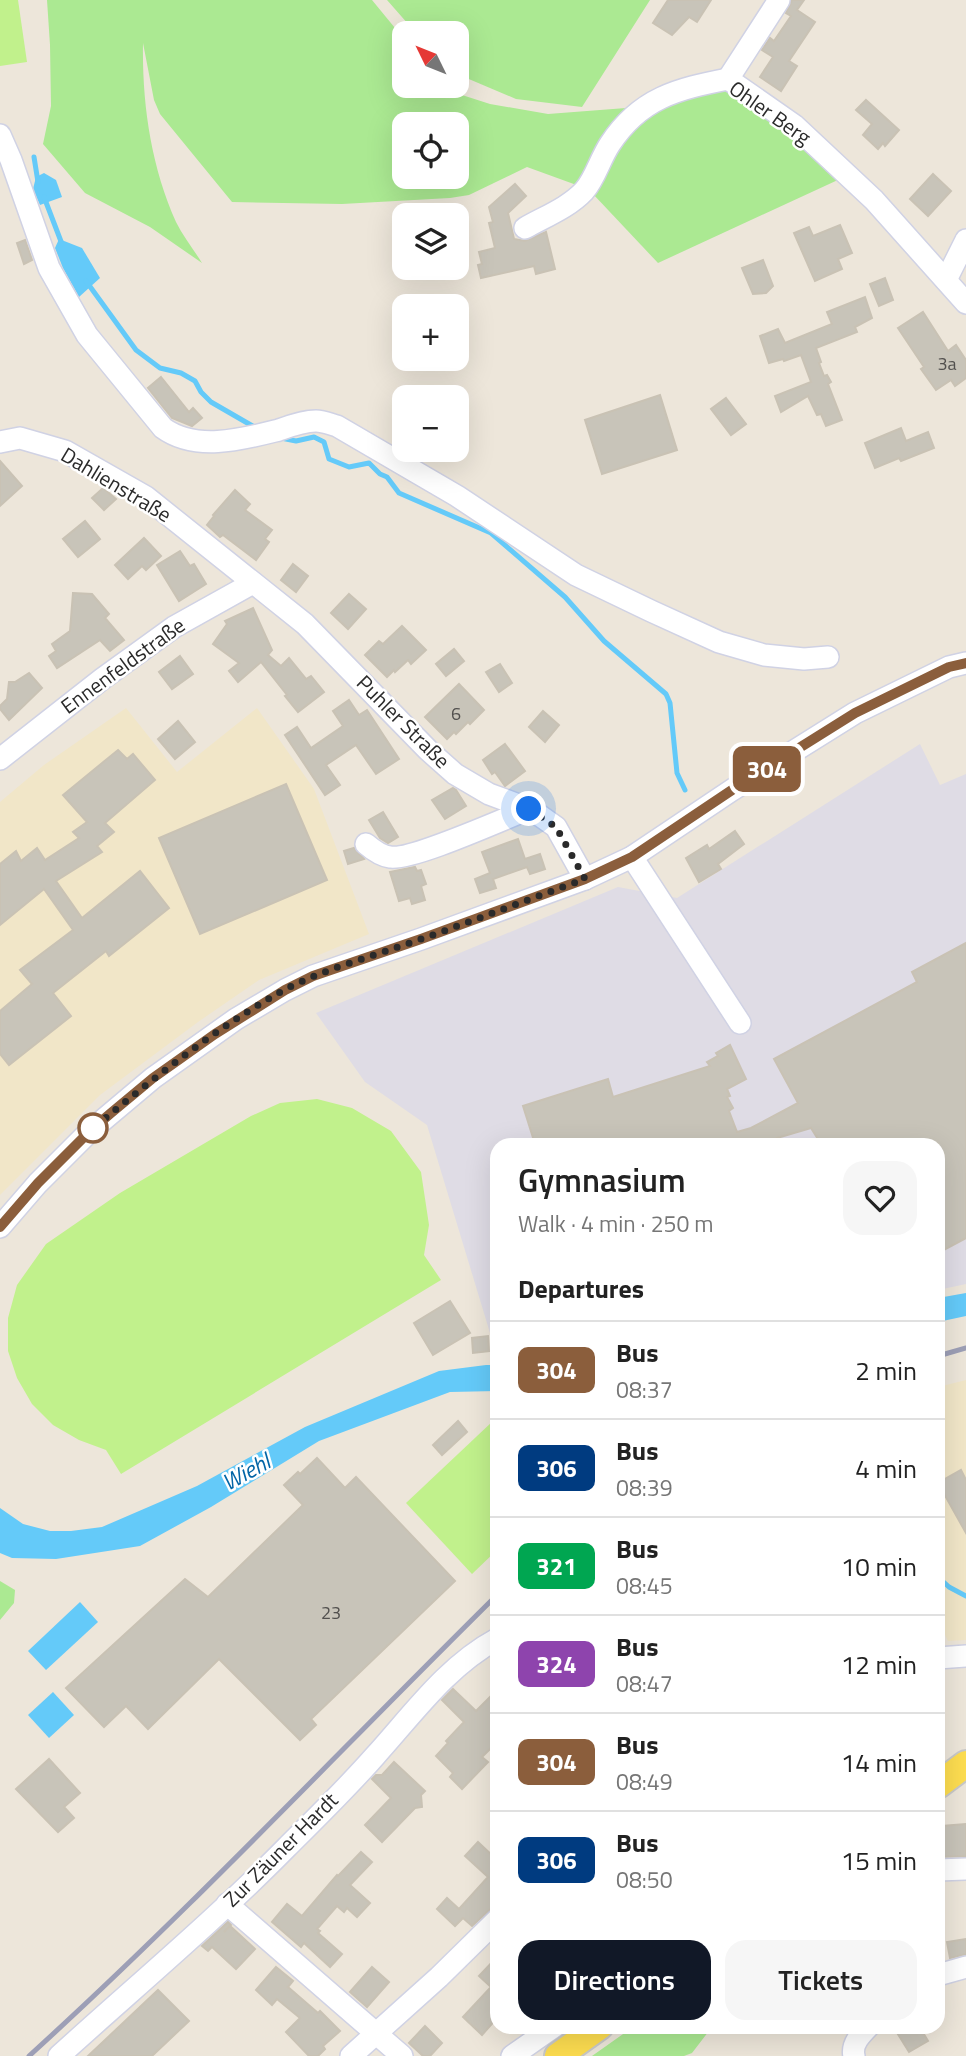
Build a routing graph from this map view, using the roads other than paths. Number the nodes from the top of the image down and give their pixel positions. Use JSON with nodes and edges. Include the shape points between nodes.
{"nodes":[{"id":1,"x":779,"y":0,"type":"edge"},
{"id":2,"x":727,"y":79,"type":"junction"},
{"id":3,"x":0,"y":135,"type":"edge"},
{"id":4,"x":524,"y":228,"type":"dead end"},
{"id":5,"x":966,"y":240,"type":"edge"},
{"id":6,"x":946,"y":280,"type":"junction"},
{"id":7,"x":966,"y":303,"type":"edge"},
{"id":8,"x":0,"y":442,"type":"edge"},
{"id":9,"x":253,"y":583,"type":"junction"},
{"id":10,"x":828,"y":657,"type":"dead end"},
{"id":11,"x":966,"y":663,"type":"edge"},
{"id":12,"x":0,"y":759,"type":"edge"},
{"id":13,"x":529,"y":809,"type":"junction"},
{"id":14,"x":366,"y":844,"type":"dead end"},
{"id":15,"x":632,"y":857,"type":"junction"},
{"id":16,"x":585,"y":879,"type":"junction"},
{"id":17,"x":740,"y":1023,"type":"dead end"},
{"id":18,"x":0,"y":1227,"type":"edge"},
{"id":19,"x":490,"y":1642,"type":"edge"},
{"id":20,"x":966,"y":1656,"type":"edge"},
{"id":21,"x":945,"y":1658,"type":"edge"},
{"id":22,"x":966,"y":1764,"type":"edge"},
{"id":23,"x":945,"y":1780,"type":"edge"},
{"id":24,"x":966,"y":1869,"type":"edge"},
{"id":25,"x":945,"y":1870,"type":"edge"},
{"id":26,"x":227,"y":1905,"type":"junction"},
{"id":27,"x":490,"y":1927,"type":"edge"},
{"id":28,"x":966,"y":1966,"type":"edge"},
{"id":29,"x":945,"y":1973,"type":"edge"},
{"id":30,"x":544,"y":2034,"type":"edge"},
{"id":31,"x":589,"y":2034,"type":"edge"},
{"id":32,"x":863,"y":2034,"type":"edge"},
{"id":33,"x":377,"y":2035,"type":"junction"},
{"id":34,"x":59,"y":2056,"type":"edge"},
{"id":35,"x":351,"y":2056,"type":"edge"},
{"id":36,"x":402,"y":2056,"type":"edge"},
{"id":37,"x":512,"y":2056,"type":"edge"},
{"id":38,"x":558,"y":2056,"type":"edge"},
{"id":39,"x":854,"y":2056,"type":"edge"}],
"edges":[{"from":1,"to":2,"type":"street"},
{"from":2,"to":4,"type":"street","name":"Ohler Berg","via":[[663,96],[633,115],[610,143],[584,191]]},
{"from":2,"to":6,"type":"street","name":"Ohler Berg","via":[[794,125],[874,200]]},
{"from":3,"to":10,"type":"street","via":[[49,268],[88,335],[174,436],[218,442],[306,422],[337,426],[457,496],[576,575],[651,611],[719,642],[764,655]]},
{"from":5,"to":6,"type":"street"},
{"from":6,"to":7,"type":"street","name":"Ohler Berg"},
{"from":8,"to":9,"type":"street","name":"Dahlienstraße","via":[[20,438],[65,451],[146,497]]},
{"from":9,"to":12,"type":"street","name":"Ennenfeldstraße","via":[[174,627]]},
{"from":9,"to":13,"type":"street","name":"Puhler Straße","via":[[305,624],[455,774],[489,794]]},
{"from":11,"to":15,"type":"street","via":[[855,713]]},
{"from":13,"to":14,"type":"street","via":[[399,858],[387,857]]},
{"from":13,"to":16,"type":"street","name":"Puhler Straße","via":[[556,827]]},
{"from":15,"to":16,"type":"street"},
{"from":15,"to":17,"type":"street"},
{"from":16,"to":18,"type":"street","via":[[285,990],[153,1078],[90,1131]]},
{"from":19,"to":26,"type":"street","name":"Zur Zäuner Hardt","via":[[457,1665],[355,1777]]},
{"from":20,"to":21,"type":"street"},
{"from":22,"to":23,"type":"main road"},
{"from":24,"to":25,"type":"street"},
{"from":26,"to":33,"type":"street"},
{"from":26,"to":34,"type":"street","name":"Zur Zäuner Hardt"},
{"from":27,"to":33,"type":"street"},
{"from":28,"to":29,"type":"street"},
{"from":30,"to":37,"type":"street"},
{"from":31,"to":38,"type":"main road"},
{"from":32,"to":39,"type":"street","via":[[855,2044]]},
{"from":33,"to":35,"type":"street"},
{"from":33,"to":36,"type":"street"}]}
